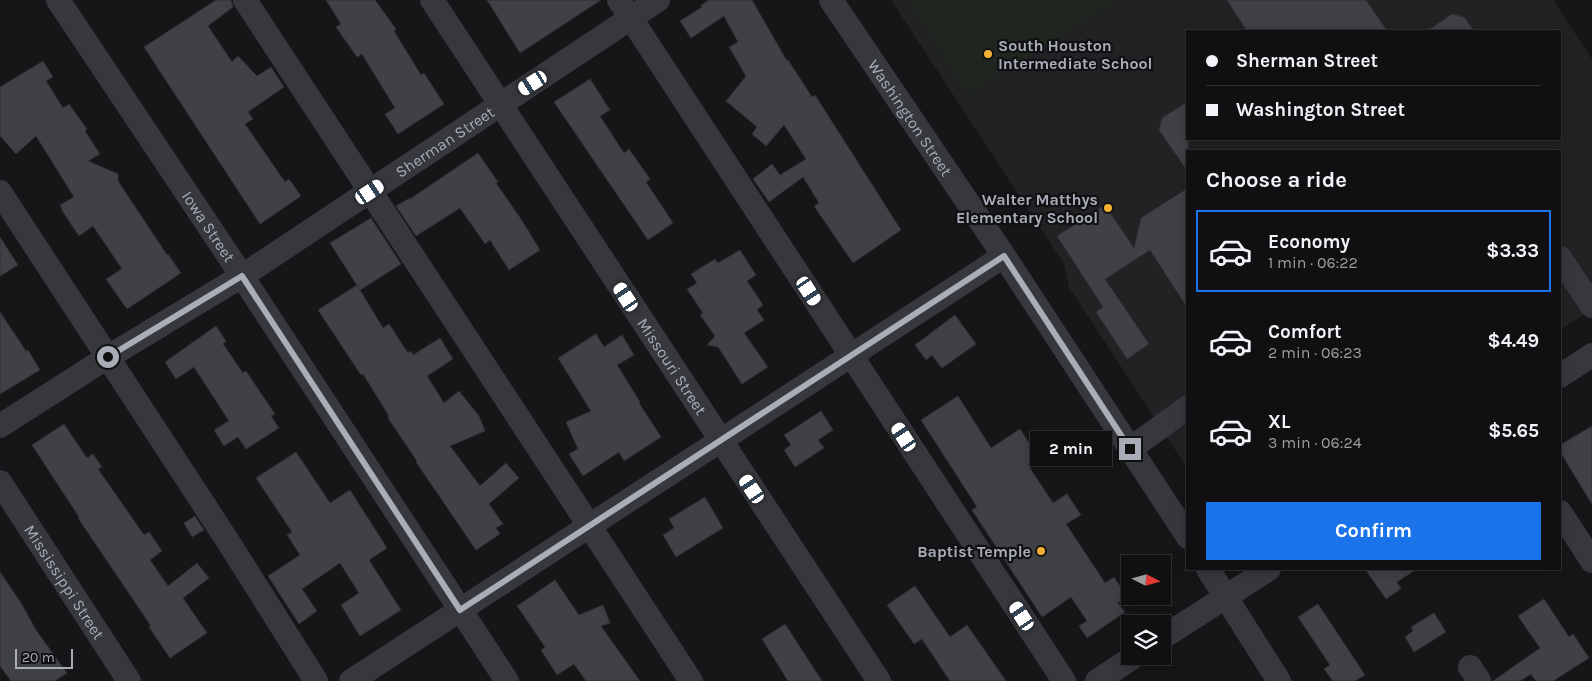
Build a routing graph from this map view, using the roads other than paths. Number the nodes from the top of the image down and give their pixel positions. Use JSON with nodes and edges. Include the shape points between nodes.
{"nodes":[{"id":1,"x":58,"y":0,"type":"edge"},
{"id":2,"x":245,"y":0,"type":"edge"},
{"id":3,"x":432,"y":0,"type":"edge"},
{"id":4,"x":658,"y":0,"type":"edge"},
{"id":5,"x":831,"y":0,"type":"edge"},
{"id":6,"x":625,"y":9,"type":"edge"},
{"id":7,"x":500,"y":105,"type":"junction"},
{"id":8,"x":0,"y":192,"type":"edge"},
{"id":9,"x":370,"y":192,"type":"junction"},
{"id":10,"x":1004,"y":256,"type":"junction"},
{"id":11,"x":1561,"y":260,"type":"edge"},
{"id":12,"x":242,"y":276,"type":"junction"},
{"id":13,"x":1592,"y":306,"type":"edge"},
{"id":14,"x":851,"y":355,"type":"junction"},
{"id":15,"x":1592,"y":355,"type":"edge"},
{"id":16,"x":108,"y":357,"type":"junction"},
{"id":17,"x":1561,"y":375,"type":"edge"},
{"id":18,"x":1186,"y":409,"type":"edge"},
{"id":19,"x":0,"y":426,"type":"edge"},
{"id":20,"x":721,"y":440,"type":"junction"},
{"id":21,"x":1130,"y":449,"type":"junction"},
{"id":22,"x":0,"y":482,"type":"edge"},
{"id":23,"x":1561,"y":513,"type":"edge"},
{"id":24,"x":589,"y":526,"type":"junction"},
{"id":25,"x":1186,"y":534,"type":"edge"},
{"id":26,"x":1590,"y":553,"type":"edge"},
{"id":27,"x":1209,"y":570,"type":"edge"},
{"id":28,"x":1266,"y":570,"type":"edge"},
{"id":29,"x":1226,"y":596,"type":"junction"},
{"id":30,"x":460,"y":610,"type":"junction"},
{"id":31,"x":1171,"y":632,"type":"edge"},
{"id":32,"x":1121,"y":665,"type":"edge"},
{"id":33,"x":129,"y":681,"type":"edge"},
{"id":34,"x":316,"y":681,"type":"edge"},
{"id":35,"x":351,"y":681,"type":"edge"},
{"id":36,"x":506,"y":681,"type":"edge"},
{"id":37,"x":691,"y":681,"type":"edge"},
{"id":38,"x":879,"y":681,"type":"edge"},
{"id":39,"x":1064,"y":681,"type":"edge"},
{"id":40,"x":1097,"y":681,"type":"edge"},
{"id":41,"x":1279,"y":681,"type":"edge"}],
"edges":[{"from":1,"to":12,"type":"street","name":"Iowa Street"},
{"from":2,"to":9,"type":"street"},
{"from":3,"to":7,"type":"street","name":"Missouri Street"},
{"from":4,"to":6,"type":"street","name":"Sherman Street"},
{"from":5,"to":10,"type":"street","name":"Washington Street"},
{"from":6,"to":7,"type":"street","name":"Sherman Street"},
{"from":6,"to":14,"type":"street"},
{"from":7,"to":9,"type":"street","name":"Sherman Street"},
{"from":7,"to":20,"type":"street","name":"Missouri Street"},
{"from":8,"to":16,"type":"street"},
{"from":9,"to":12,"type":"street","name":"Sherman Street"},
{"from":9,"to":24,"type":"street"},
{"from":10,"to":14,"type":"street"},
{"from":10,"to":21,"type":"street","name":"Washington Street"},
{"from":11,"to":13,"type":"street"},
{"from":12,"to":16,"type":"street","name":"Sherman Street"},
{"from":12,"to":30,"type":"street","name":"Iowa Street"},
{"from":14,"to":20,"type":"street"},
{"from":14,"to":39,"type":"street"},
{"from":15,"to":17,"type":"street"},
{"from":16,"to":19,"type":"street","name":"Sherman Street"},
{"from":16,"to":34,"type":"street"},
{"from":18,"to":21,"type":"street"},
{"from":20,"to":24,"type":"street"},
{"from":20,"to":38,"type":"street","name":"Missouri Street"},
{"from":21,"to":25,"type":"street","name":"Washington Street"},
{"from":22,"to":33,"type":"street","name":"Mississippi Street"},
{"from":23,"to":26,"type":"street"},
{"from":24,"to":30,"type":"street"},
{"from":24,"to":37,"type":"street"},
{"from":27,"to":29,"type":"street"},
{"from":28,"to":29,"type":"street"},
{"from":29,"to":31,"type":"street"},
{"from":29,"to":41,"type":"street"},
{"from":30,"to":35,"type":"street"},
{"from":30,"to":36,"type":"street","name":"Iowa Street"},
{"from":32,"to":40,"type":"street"}]}
